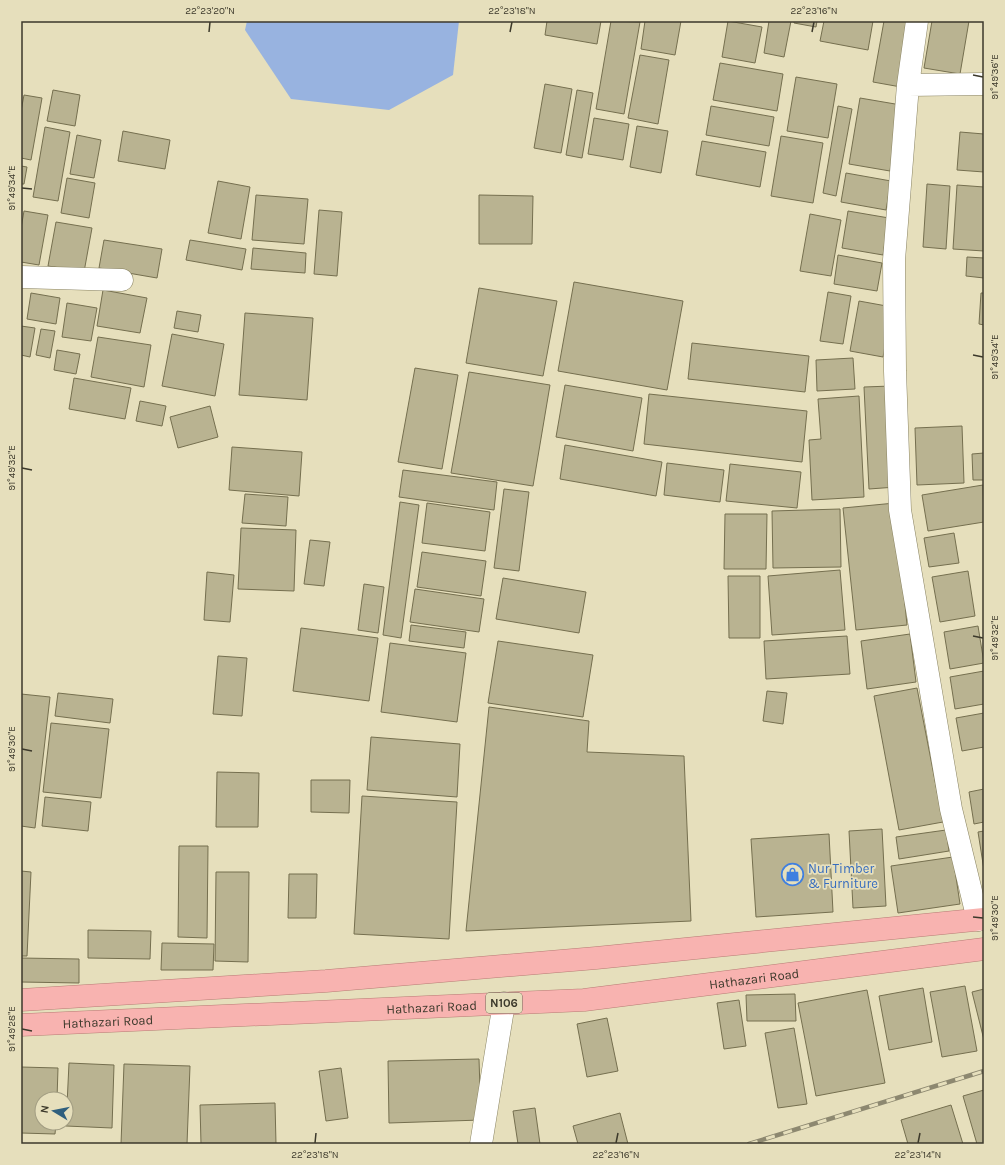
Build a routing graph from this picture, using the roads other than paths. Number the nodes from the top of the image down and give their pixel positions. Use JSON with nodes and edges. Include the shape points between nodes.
{"nodes":[{"id":1,"x":917,"y":21,"type":"edge"},
{"id":2,"x":984,"y":84,"type":"edge"},
{"id":3,"x":908,"y":85,"type":"junction"},
{"id":4,"x":21,"y":277,"type":"edge"},
{"id":5,"x":122,"y":280,"type":"dead end"},
{"id":6,"x":981,"y":919,"type":"edge"},
{"id":7,"x":984,"y":949,"type":"edge"},
{"id":8,"x":21,"y":1000,"type":"edge"},
{"id":9,"x":504,"y":1003,"type":"junction"},
{"id":10,"x":21,"y":1025,"type":"edge"},
{"id":11,"x":481,"y":1144,"type":"edge"}],
"edges":[{"from":1,"to":3,"type":"street"},
{"from":2,"to":3,"type":"street"},
{"from":3,"to":6,"type":"street","via":[[894,260],[900,510],[951,809]]},
{"from":4,"to":5,"type":"street"},
{"from":6,"to":8,"type":"highway","name":"Hathazari Road","via":[[596,958],[326,981]]},
{"from":7,"to":9,"type":"highway","name":"Hathazari Road","number":"N106","via":[[584,1000]]},
{"from":9,"to":10,"type":"highway","name":"Hathazari Road","number":"N106"},
{"from":9,"to":11,"type":"street"}]}
